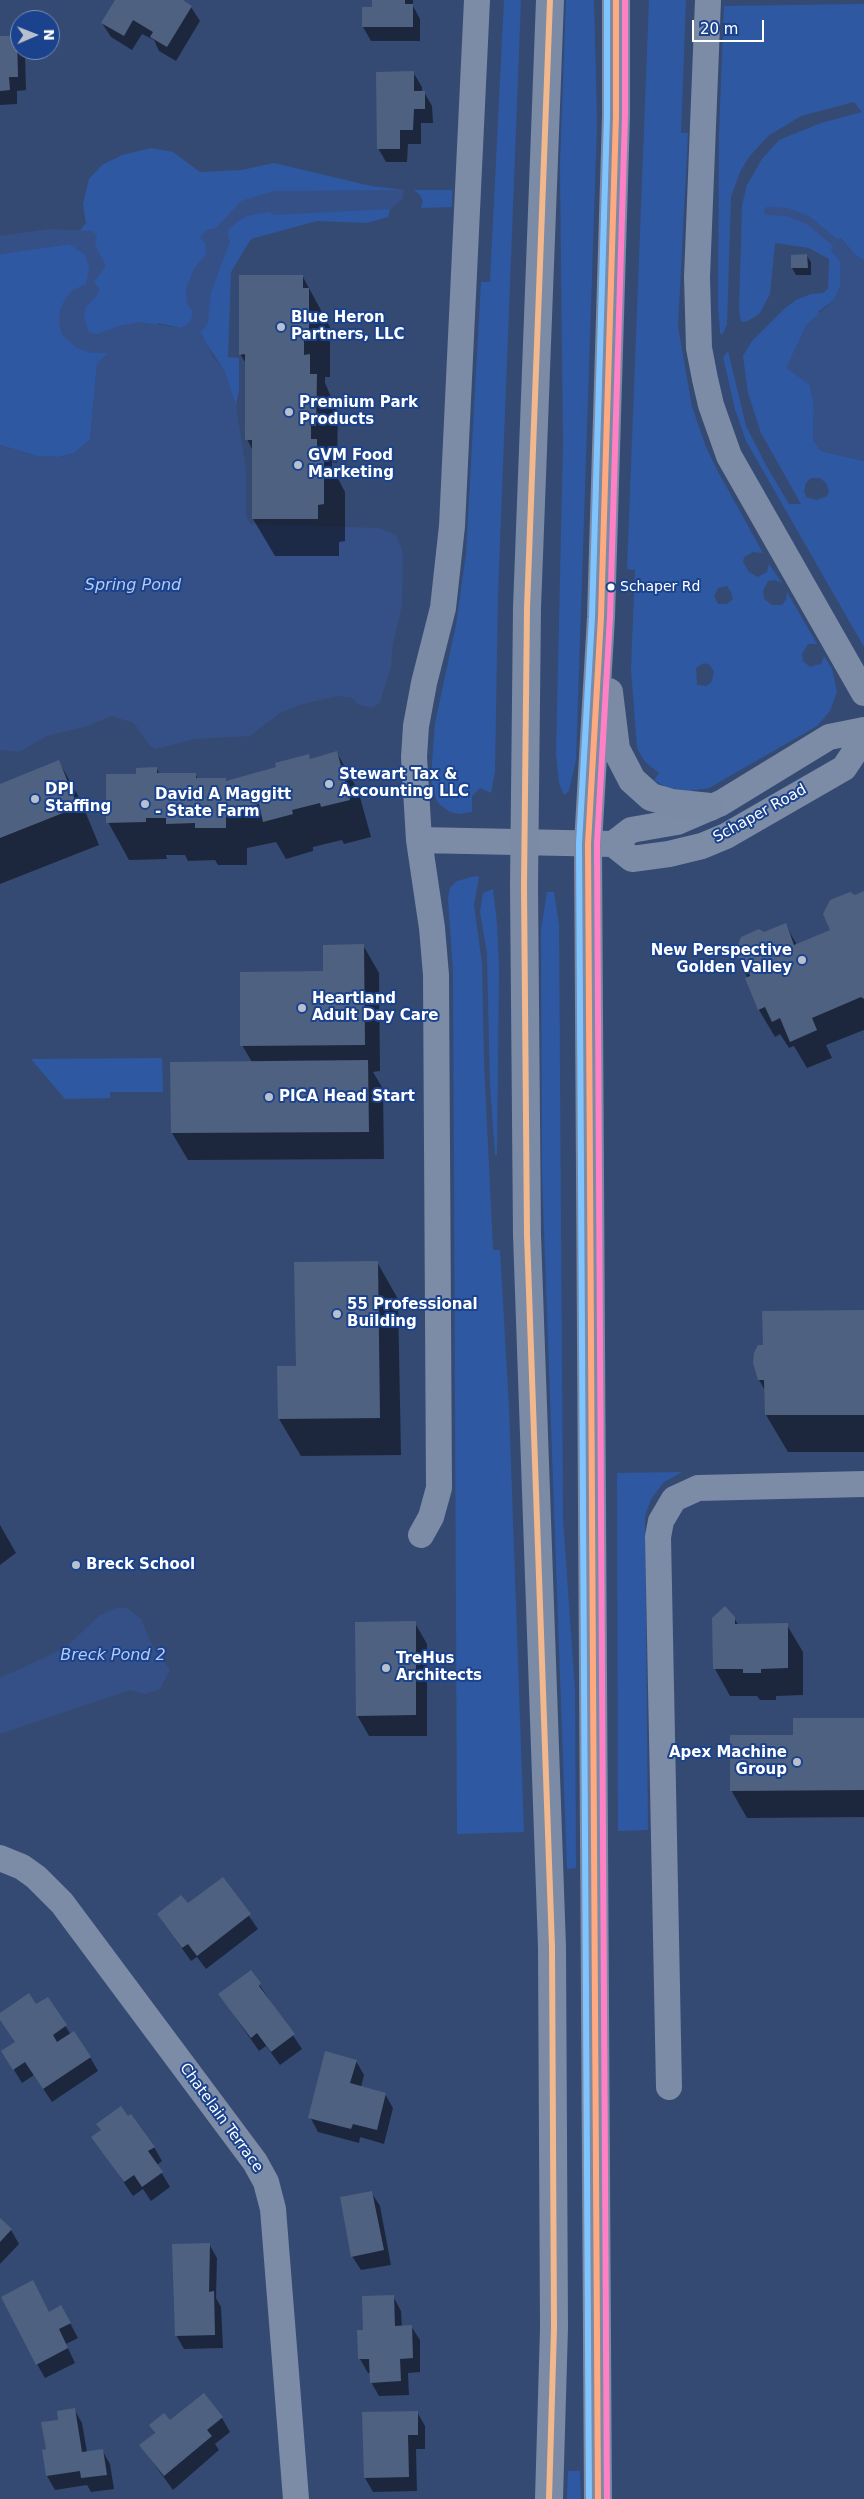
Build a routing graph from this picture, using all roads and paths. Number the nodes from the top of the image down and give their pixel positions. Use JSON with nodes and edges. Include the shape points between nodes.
{"nodes":[{"id":1,"x":477,"y":0,"type":"edge"},
{"id":2,"x":550,"y":0,"type":"edge"},
{"id":3,"x":616,"y":0,"type":"edge"},
{"id":4,"x":708,"y":0,"type":"edge"},
{"id":5,"x":601,"y":617,"type":"junction"},
{"id":6,"x":864,"y":693,"type":"edge"},
{"id":7,"x":864,"y":730,"type":"edge"},
{"id":8,"x":864,"y":738,"type":"edge"},
{"id":9,"x":710,"y":807,"type":"junction"},
{"id":10,"x":419,"y":840,"type":"junction"},
{"id":11,"x":524,"y":841,"type":"junction"},
{"id":12,"x":600,"y":844,"type":"junction"},
{"id":13,"x":864,"y":1484,"type":"edge"},
{"id":14,"x":421,"y":1535,"type":"dead end"},
{"id":15,"x":4,"y":1859,"type":"edge"},
{"id":16,"x":670,"y":2088,"type":"dead end"},
{"id":17,"x":296,"y":2499,"type":"edge"},
{"id":18,"x":550,"y":2499,"type":"edge"},
{"id":19,"x":598,"y":2499,"type":"edge"}],
"edges":[{"from":1,"to":10,"type":"street","via":[[452,526],[442,608],[416,726],[414,757]]},
{"from":2,"to":11,"type":"main road","via":[[527,608]]},
{"from":3,"to":5,"type":"main road","via":[[616,116]]},
{"from":4,"to":6,"type":"street","via":[[697,277],[699,348],[704,379],[729,456]]},
{"from":5,"to":9,"type":"main road","via":[[616,749],[632,780],[651,797]]},
{"from":5,"to":12,"type":"main road"},
{"from":7,"to":9,"type":"street","name":"Schaper Road","via":[[829,737]]},
{"from":8,"to":12,"type":"street","name":"Schaper Road","via":[[844,768],[726,836],[702,846],[632,859]]},
{"from":9,"to":12,"type":"street","name":"Schaper Road","via":[[677,822],[631,830]]},
{"from":10,"to":11,"type":"street"},
{"from":10,"to":14,"type":"street","via":[[436,975],[439,1478],[437,1498]]},
{"from":11,"to":12,"type":"street"},
{"from":11,"to":18,"type":"main road","via":[[527,1235],[552,1947],[554,2328]]},
{"from":12,"to":19,"type":"main road","via":[[594,2010]]},
{"from":13,"to":16,"type":"street","via":[[698,1488],[674,1499],[661,1521],[658,1537]]},
{"from":15,"to":17,"type":"street","name":"Chatelain Terrace","via":[[36,1877],[62,1903],[256,2162],[266,2182],[273,2209]]}]}
